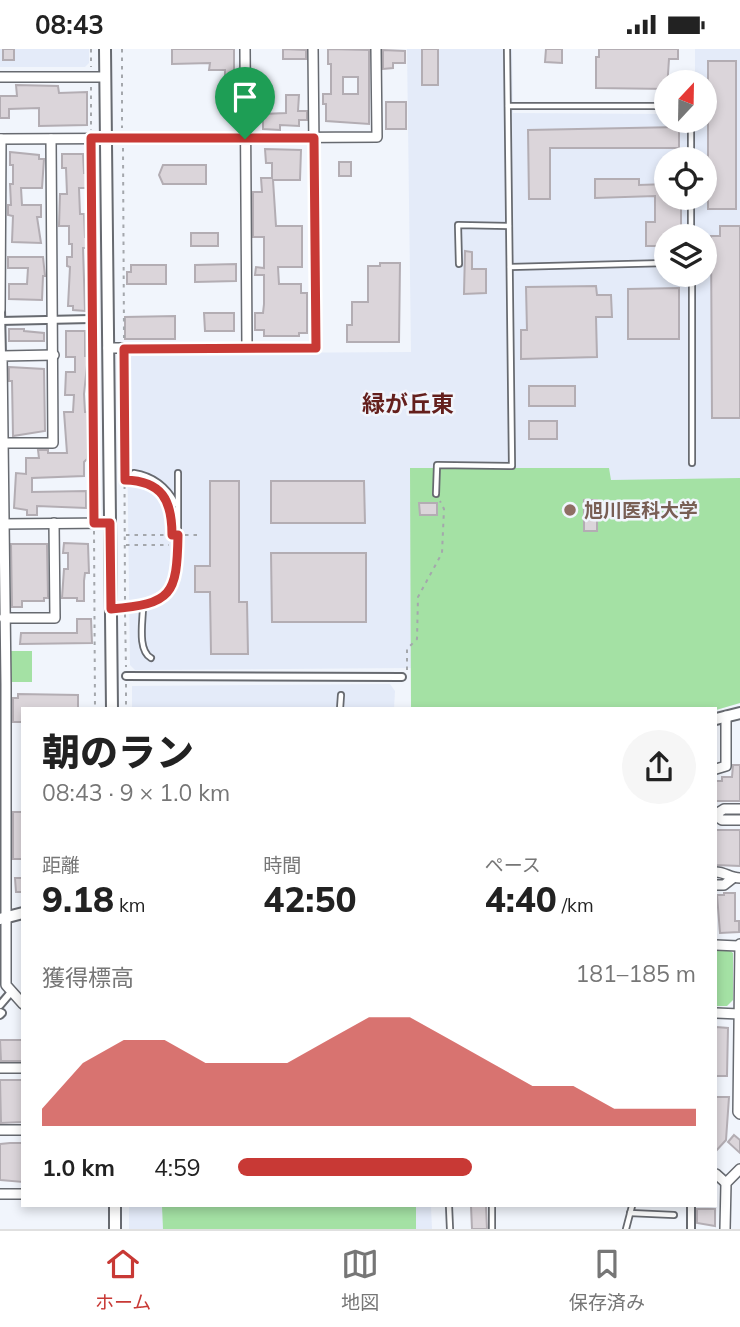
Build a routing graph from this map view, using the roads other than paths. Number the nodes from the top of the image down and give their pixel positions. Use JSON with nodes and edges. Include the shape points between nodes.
{"nodes":[{"id":1,"x":105,"y":49,"type":"edge"},
{"id":2,"x":245,"y":49,"type":"edge"},
{"id":3,"x":313,"y":49,"type":"edge"},
{"id":4,"x":376,"y":49,"type":"edge"},
{"id":5,"x":507,"y":49,"type":"edge"},
{"id":6,"x":0,"y":77,"type":"edge"},
{"id":7,"x":106,"y":77,"type":"junction"},
{"id":8,"x":508,"y":106,"type":"junction"},
{"id":9,"x":654,"y":106,"type":"edge"},
{"id":10,"x":106,"y":138,"type":"junction"},
{"id":11,"x":314,"y":138,"type":"junction"},
{"id":12,"x":0,"y":139,"type":"edge"},
{"id":13,"x":51,"y":139,"type":"junction"},
{"id":14,"x":245,"y":139,"type":"junction"},
{"id":15,"x":509,"y":226,"type":"junction"},
{"id":16,"x":654,"y":263,"type":"edge"},
{"id":17,"x":459,"y":264,"type":"dead end"},
{"id":18,"x":510,"y":267,"type":"junction"},
{"id":19,"x":692,"y":287,"type":"edge"},
{"id":20,"x":1,"y":310,"type":"edge"},
{"id":21,"x":92,"y":319,"type":"road end"},
{"id":22,"x":53,"y":320,"type":"junction"},
{"id":23,"x":1,"y":321,"type":"edge"},
{"id":24,"x":108,"y":348,"type":"junction"},
{"id":25,"x":247,"y":348,"type":"junction"},
{"id":26,"x":54,"y":355,"type":"junction"},
{"id":27,"x":2,"y":356,"type":"junction"},
{"id":28,"x":2,"y":443,"type":"junction"},
{"id":29,"x":692,"y":463,"type":"dead end"},
{"id":30,"x":134,"y":473,"type":"dead end"},
{"id":31,"x":178,"y":473,"type":"dead end"},
{"id":32,"x":436,"y":494,"type":"road end"},
{"id":33,"x":178,"y":511,"type":"junction"},
{"id":34,"x":54,"y":523,"type":"junction"},
{"id":35,"x":110,"y":523,"type":"junction"},
{"id":36,"x":2,"y":524,"type":"edge"},
{"id":37,"x":143,"y":606,"type":"junction"},
{"id":38,"x":111,"y":609,"type":"junction"},
{"id":39,"x":4,"y":618,"type":"junction"},
{"id":40,"x":151,"y":659,"type":"dead end"},
{"id":41,"x":126,"y":676,"type":"road end"},
{"id":42,"x":402,"y":677,"type":"road end"},
{"id":43,"x":3,"y":685,"type":"edge"},
{"id":44,"x":341,"y":695,"type":"dead end"},
{"id":45,"x":112,"y":707,"type":"edge"},
{"id":46,"x":340,"y":707,"type":"edge"},
{"id":47,"x":740,"y":713,"type":"edge"},
{"id":48,"x":721,"y":718,"type":"edge"},
{"id":49,"x":3,"y":736,"type":"edge"},
{"id":50,"x":717,"y":769,"type":"edge"},
{"id":51,"x":740,"y":809,"type":"edge"},
{"id":52,"x":717,"y":814,"type":"edge"},
{"id":53,"x":717,"y":816,"type":"edge"},
{"id":54,"x":740,"y":820,"type":"edge"},
{"id":55,"x":717,"y":872,"type":"edge"},
{"id":56,"x":3,"y":877,"type":"edge"},
{"id":57,"x":737,"y":878,"type":"edge"},
{"id":58,"x":717,"y":885,"type":"edge"},
{"id":59,"x":21,"y":914,"type":"edge"},
{"id":60,"x":3,"y":919,"type":"edge"},
{"id":61,"x":739,"y":945,"type":"edge"},
{"id":62,"x":717,"y":946,"type":"edge"},
{"id":63,"x":3,"y":967,"type":"edge"},
{"id":64,"x":12,"y":992,"type":"junction"},
{"id":65,"x":21,"y":1001,"type":"edge"},
{"id":66,"x":0,"y":1005,"type":"edge"},
{"id":67,"x":717,"y":1013,"type":"edge"},
{"id":68,"x":739,"y":1014,"type":"edge"},
{"id":69,"x":0,"y":1068,"type":"edge"},
{"id":70,"x":21,"y":1068,"type":"edge"},
{"id":71,"x":740,"y":1114,"type":"edge"},
{"id":72,"x":0,"y":1130,"type":"edge"},
{"id":73,"x":21,"y":1130,"type":"edge"},
{"id":74,"x":740,"y":1169,"type":"edge"},
{"id":75,"x":717,"y":1175,"type":"edge"},
{"id":76,"x":726,"y":1183,"type":"junction"},
{"id":77,"x":0,"y":1194,"type":"edge"},
{"id":78,"x":21,"y":1194,"type":"edge"},
{"id":79,"x":115,"y":1207,"type":"edge"},
{"id":80,"x":449,"y":1207,"type":"edge"},
{"id":81,"x":492,"y":1207,"type":"edge"},
{"id":82,"x":632,"y":1207,"type":"edge"},
{"id":83,"x":691,"y":1207,"type":"edge"},
{"id":84,"x":630,"y":1213,"type":"junction"},
{"id":85,"x":674,"y":1215,"type":"dead end"},
{"id":86,"x":115,"y":1229,"type":"edge"},
{"id":87,"x":450,"y":1229,"type":"edge"},
{"id":88,"x":492,"y":1229,"type":"edge"},
{"id":89,"x":626,"y":1229,"type":"edge"},
{"id":90,"x":691,"y":1229,"type":"edge"},
{"id":91,"x":725,"y":1229,"type":"edge"}],
"edges":[{"from":1,"to":7,"type":"street"},
{"from":2,"to":14,"type":"street"},
{"from":3,"to":11,"type":"street"},
{"from":4,"to":11,"type":"street","via":[[377,137]]},
{"from":5,"to":8,"type":"lane"},
{"from":6,"to":7,"type":"street"},
{"from":7,"to":10,"type":"street"},
{"from":8,"to":9,"type":"lane"},
{"from":8,"to":15,"type":"lane"},
{"from":10,"to":13,"type":"street"},
{"from":10,"to":14,"type":"street"},
{"from":10,"to":24,"type":"street"},
{"from":11,"to":14,"type":"street"},
{"from":11,"to":25,"type":"street","via":[[316,348]]},
{"from":12,"to":13,"type":"street"},
{"from":12,"to":20,"type":"street"},
{"from":13,"to":22,"type":"street"},
{"from":14,"to":25,"type":"street"},
{"from":15,"to":17,"type":"lane","via":[[458,225]]},
{"from":15,"to":18,"type":"lane"},
{"from":16,"to":18,"type":"lane"},
{"from":18,"to":32,"type":"lane","via":[[512,465],[437,465]]},
{"from":19,"to":29,"type":"lane"},
{"from":20,"to":23,"type":"street"},
{"from":21,"to":22,"type":"street"},
{"from":22,"to":23,"type":"street"},
{"from":22,"to":26,"type":"street"},
{"from":23,"to":27,"type":"street"},
{"from":24,"to":25,"type":"street"},
{"from":24,"to":35,"type":"street"},
{"from":26,"to":27,"type":"street"},
{"from":26,"to":28,"type":"street","via":[[53,443]]},
{"from":27,"to":28,"type":"street"},
{"from":28,"to":36,"type":"street"},
{"from":30,"to":33,"type":"lane","via":[[164,487]]},
{"from":31,"to":33,"type":"lane"},
{"from":33,"to":37,"type":"lane","via":[[172,586],[156,602]]},
{"from":34,"to":35,"type":"street"},
{"from":34,"to":36,"type":"street"},
{"from":34,"to":39,"type":"street","via":[[55,618]]},
{"from":35,"to":38,"type":"street"},
{"from":36,"to":39,"type":"street"},
{"from":37,"to":38,"type":"lane"},
{"from":37,"to":40,"type":"lane","via":[[143,649]]},
{"from":38,"to":45,"type":"street"},
{"from":39,"to":43,"type":"street"},
{"from":41,"to":42,"type":"street"},
{"from":43,"to":49,"type":"street"},
{"from":44,"to":46,"type":"lane"},
{"from":47,"to":48,"type":"street"},
{"from":48,"to":50,"type":"street","via":[[726,765]]},
{"from":49,"to":56,"type":"street"},
{"from":51,"to":52,"type":"street","via":[[724,809]]},
{"from":53,"to":54,"type":"street"},
{"from":55,"to":57,"type":"street"},
{"from":56,"to":60,"type":"street"},
{"from":57,"to":58,"type":"street"},
{"from":59,"to":60,"type":"street"},
{"from":60,"to":63,"type":"street"},
{"from":61,"to":62,"type":"street"},
{"from":61,"to":68,"type":"street"},
{"from":63,"to":64,"type":"street"},
{"from":64,"to":65,"type":"street"},
{"from":64,"to":66,"type":"street"},
{"from":67,"to":68,"type":"street"},
{"from":68,"to":71,"type":"street"},
{"from":69,"to":70,"type":"street"},
{"from":72,"to":73,"type":"street"},
{"from":74,"to":76,"type":"street"},
{"from":75,"to":76,"type":"street"},
{"from":76,"to":91,"type":"street"},
{"from":77,"to":78,"type":"street"},
{"from":79,"to":86,"type":"street"},
{"from":80,"to":87,"type":"lane"},
{"from":81,"to":88,"type":"lane"},
{"from":82,"to":84,"type":"lane"},
{"from":83,"to":90,"type":"street"},
{"from":84,"to":85,"type":"lane"},
{"from":84,"to":89,"type":"lane"}]}
